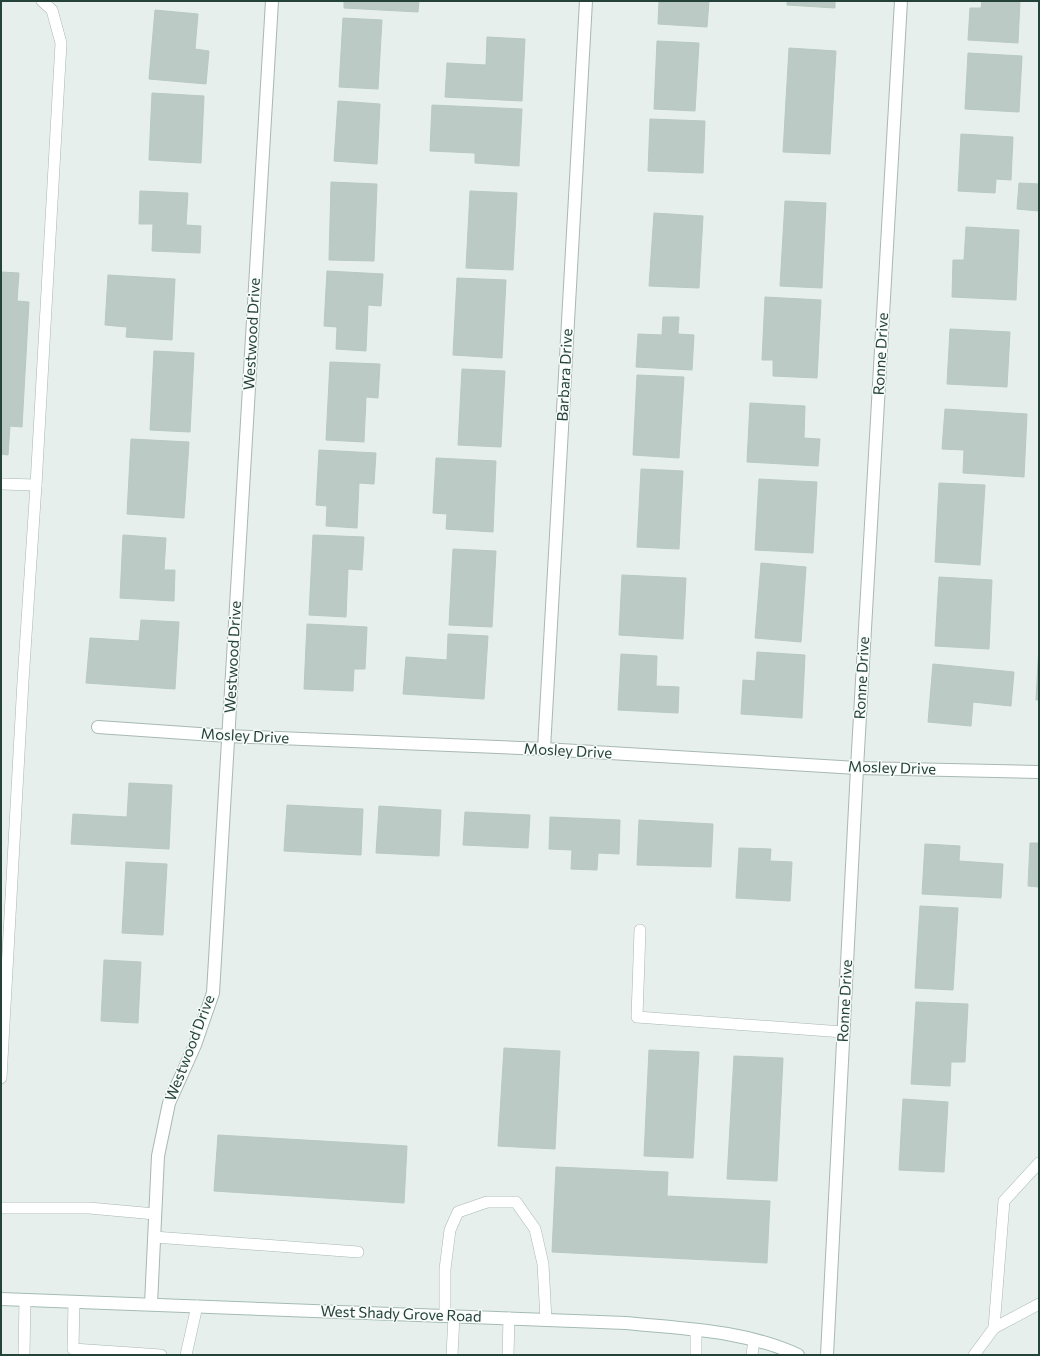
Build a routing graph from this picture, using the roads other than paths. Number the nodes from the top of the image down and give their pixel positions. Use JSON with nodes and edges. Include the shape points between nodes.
{"nodes":[{"id":1,"x":42,"y":1,"type":"edge"},
{"id":2,"x":272,"y":1,"type":"edge"},
{"id":3,"x":586,"y":1,"type":"edge"},
{"id":4,"x":901,"y":1,"type":"edge"},
{"id":5,"x":1,"y":484,"type":"edge"},
{"id":6,"x":36,"y":485,"type":"junction"},
{"id":7,"x":98,"y":727,"type":"dead end"},
{"id":8,"x":228,"y":736,"type":"junction"},
{"id":9,"x":544,"y":749,"type":"junction"},
{"id":10,"x":857,"y":768,"type":"junction"},
{"id":11,"x":1039,"y":772,"type":"edge"},
{"id":12,"x":640,"y":930,"type":"dead end"},
{"id":13,"x":844,"y":1032,"type":"junction"},
{"id":14,"x":1,"y":1078,"type":"edge"},
{"id":15,"x":1039,"y":1163,"type":"edge"},
{"id":16,"x":1,"y":1208,"type":"edge"},
{"id":17,"x":155,"y":1214,"type":"junction"},
{"id":18,"x":154,"y":1237,"type":"junction"},
{"id":19,"x":358,"y":1252,"type":"dead end"},
{"id":20,"x":1,"y":1299,"type":"edge"},
{"id":21,"x":25,"y":1300,"type":"junction"},
{"id":22,"x":74,"y":1302,"type":"junction"},
{"id":23,"x":151,"y":1304,"type":"junction"},
{"id":24,"x":1039,"y":1304,"type":"edge"},
{"id":25,"x":197,"y":1306,"type":"junction"},
{"id":26,"x":449,"y":1316,"type":"junction"},
{"id":27,"x":509,"y":1318,"type":"junction"},
{"id":28,"x":546,"y":1320,"type":"junction"},
{"id":29,"x":994,"y":1328,"type":"junction"},
{"id":30,"x":696,"y":1330,"type":"junction"},
{"id":31,"x":754,"y":1340,"type":"junction"},
{"id":32,"x":24,"y":1355,"type":"edge"},
{"id":33,"x":161,"y":1355,"type":"edge"},
{"id":34,"x":186,"y":1355,"type":"edge"},
{"id":35,"x":452,"y":1355,"type":"edge"},
{"id":36,"x":508,"y":1355,"type":"edge"},
{"id":37,"x":696,"y":1355,"type":"edge"},
{"id":38,"x":752,"y":1355,"type":"edge"},
{"id":39,"x":798,"y":1355,"type":"edge"},
{"id":40,"x":827,"y":1355,"type":"edge"},
{"id":41,"x":974,"y":1355,"type":"edge"}],
"edges":[{"from":1,"to":6,"type":"lane","via":[[52,10],[61,43]]},
{"from":2,"to":8,"type":"street","name":"Westwood Drive"},
{"from":3,"to":9,"type":"street","name":"Barbara Drive"},
{"from":4,"to":10,"type":"street","name":"Ronne Drive"},
{"from":5,"to":6,"type":"lane"},
{"from":6,"to":14,"type":"lane"},
{"from":7,"to":8,"type":"street","name":"Mosley Drive"},
{"from":8,"to":9,"type":"street","name":"Mosley Drive"},
{"from":8,"to":17,"type":"street","name":"Westwood Drive","via":[[213,993],[169,1103],[158,1156]]},
{"from":9,"to":10,"type":"street","name":"Mosley Drive"},
{"from":10,"to":11,"type":"street","name":"Mosley Drive"},
{"from":10,"to":13,"type":"street","name":"Ronne Drive"},
{"from":12,"to":13,"type":"lane","via":[[637,1017]]},
{"from":13,"to":40,"type":"street","name":"Ronne Drive"},
{"from":15,"to":29,"type":"lane","via":[[1004,1201]]},
{"from":16,"to":17,"type":"lane","via":[[89,1208]]},
{"from":17,"to":18,"type":"street","name":"Westwood Drive"},
{"from":18,"to":19,"type":"lane"},
{"from":18,"to":23,"type":"street","name":"Westwood Drive"},
{"from":20,"to":21,"type":"street","name":"West Shady Grove Road"},
{"from":21,"to":22,"type":"street","name":"West Shady Grove Road"},
{"from":21,"to":32,"type":"lane"},
{"from":22,"to":23,"type":"street","name":"West Shady Grove Road"},
{"from":22,"to":33,"type":"lane","via":[[73,1349]]},
{"from":23,"to":25,"type":"street","name":"West Shady Grove Road"},
{"from":24,"to":29,"type":"lane"},
{"from":25,"to":26,"type":"street","name":"West Shady Grove Road"},
{"from":25,"to":34,"type":"lane"},
{"from":26,"to":27,"type":"street","name":"West Shady Grove Road"},
{"from":26,"to":28,"type":"lane","via":[[445,1269],[450,1230],[458,1212],[487,1202],[516,1202],[534,1229],[543,1264]]},
{"from":26,"to":35,"type":"lane"},
{"from":27,"to":28,"type":"street","name":"West Shady Grove Road"},
{"from":27,"to":36,"type":"lane"},
{"from":28,"to":30,"type":"street","name":"West Shady Grove Road","via":[[626,1323]]},
{"from":29,"to":41,"type":"lane"},
{"from":30,"to":31,"type":"street","name":"West Shady Grove Road"},
{"from":30,"to":37,"type":"lane"},
{"from":31,"to":38,"type":"lane"},
{"from":31,"to":39,"type":"street","name":"West Shady Grove Road","via":[[778,1346]]}]}
